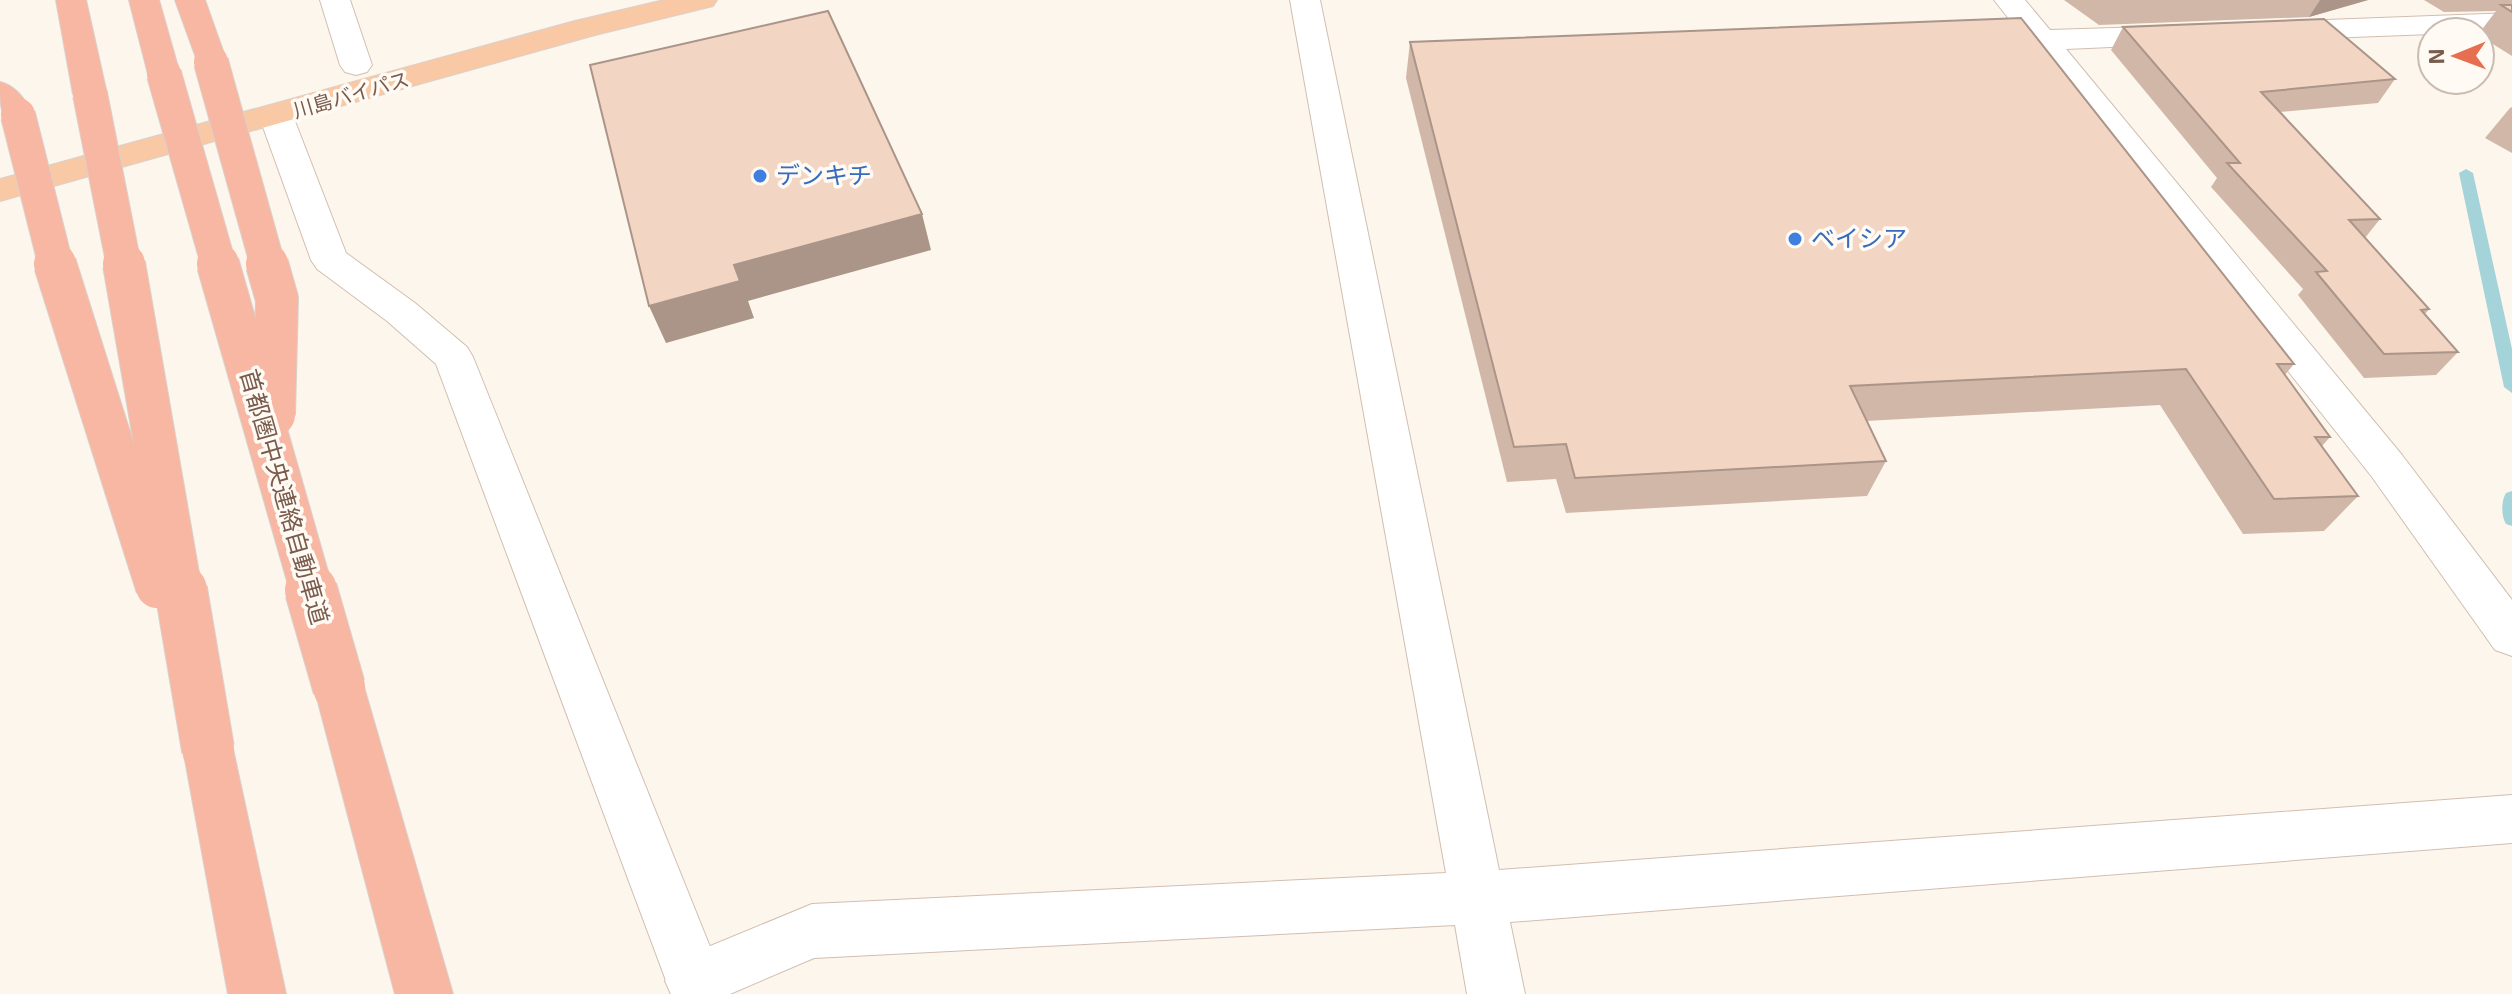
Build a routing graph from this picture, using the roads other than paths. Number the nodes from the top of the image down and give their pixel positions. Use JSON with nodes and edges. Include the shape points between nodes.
{"nodes":[{"id":1,"x":71,"y":0,"type":"edge"},
{"id":2,"x":144,"y":0,"type":"edge"},
{"id":3,"x":190,"y":0,"type":"edge"},
{"id":4,"x":335,"y":0,"type":"edge"},
{"id":5,"x":593,"y":0,"type":"edge"},
{"id":6,"x":702,"y":0,"type":"edge"},
{"id":7,"x":1305,"y":0,"type":"edge"},
{"id":8,"x":2009,"y":0,"type":"edge"},
{"id":9,"x":2512,"y":22,"type":"edge"},
{"id":10,"x":2245,"y":32,"type":"edge"},
{"id":11,"x":2214,"y":33,"type":"edge"},
{"id":12,"x":2041,"y":40,"type":"junction"},
{"id":13,"x":356,"y":65,"type":"junction"},
{"id":14,"x":9,"y":103,"type":"edge"},
{"id":15,"x":276,"y":116,"type":"junction"},
{"id":16,"x":0,"y":161,"type":"edge"},
{"id":17,"x":0,"y":190,"type":"edge"},
{"id":18,"x":273,"y":454,"type":"junction"},
{"id":19,"x":2506,"y":619,"type":"edge"},
{"id":20,"x":208,"y":749,"type":"junction"},
{"id":21,"x":2512,"y":819,"type":"edge"},
{"id":22,"x":1478,"y":898,"type":"junction"},
{"id":23,"x":697,"y":988,"type":"edge"},
{"id":24,"x":257,"y":994,"type":"edge"},
{"id":25,"x":424,"y":994,"type":"edge"},
{"id":26,"x":1496,"y":994,"type":"edge"}],
"edges":[{"from":1,"to":20,"type":"highway","bridge":true,"via":[[114,206]]},
{"from":2,"to":18,"type":"highway","name":"首都圏中央連絡自動車道","bridge":true},
{"from":3,"to":18,"type":"highway","bridge":true,"via":[[277,299]]},
{"from":4,"to":13,"type":"street"},
{"from":5,"to":13,"type":"highway","name":"川島バイパス"},
{"from":6,"to":15,"type":"highway","name":"川島バイパス"},
{"from":7,"to":22,"type":"street"},
{"from":8,"to":12,"type":"street"},
{"from":9,"to":10,"type":"street"},
{"from":11,"to":12,"type":"street"},
{"from":12,"to":19,"type":"street"},
{"from":13,"to":16,"type":"highway","name":"川島バイパス"},
{"from":14,"to":20,"type":"highway","bridge":true},
{"from":15,"to":17,"type":"highway","name":"川島バイパス"},
{"from":15,"to":23,"type":"street","via":[[330,260],[453,357]]},
{"from":18,"to":25,"type":"highway","name":"首都圏中央連絡自動車道","bridge":true},
{"from":20,"to":24,"type":"highway"},
{"from":21,"to":22,"type":"street"},
{"from":22,"to":23,"type":"street","via":[[812,931]]},
{"from":22,"to":26,"type":"street"}]}
